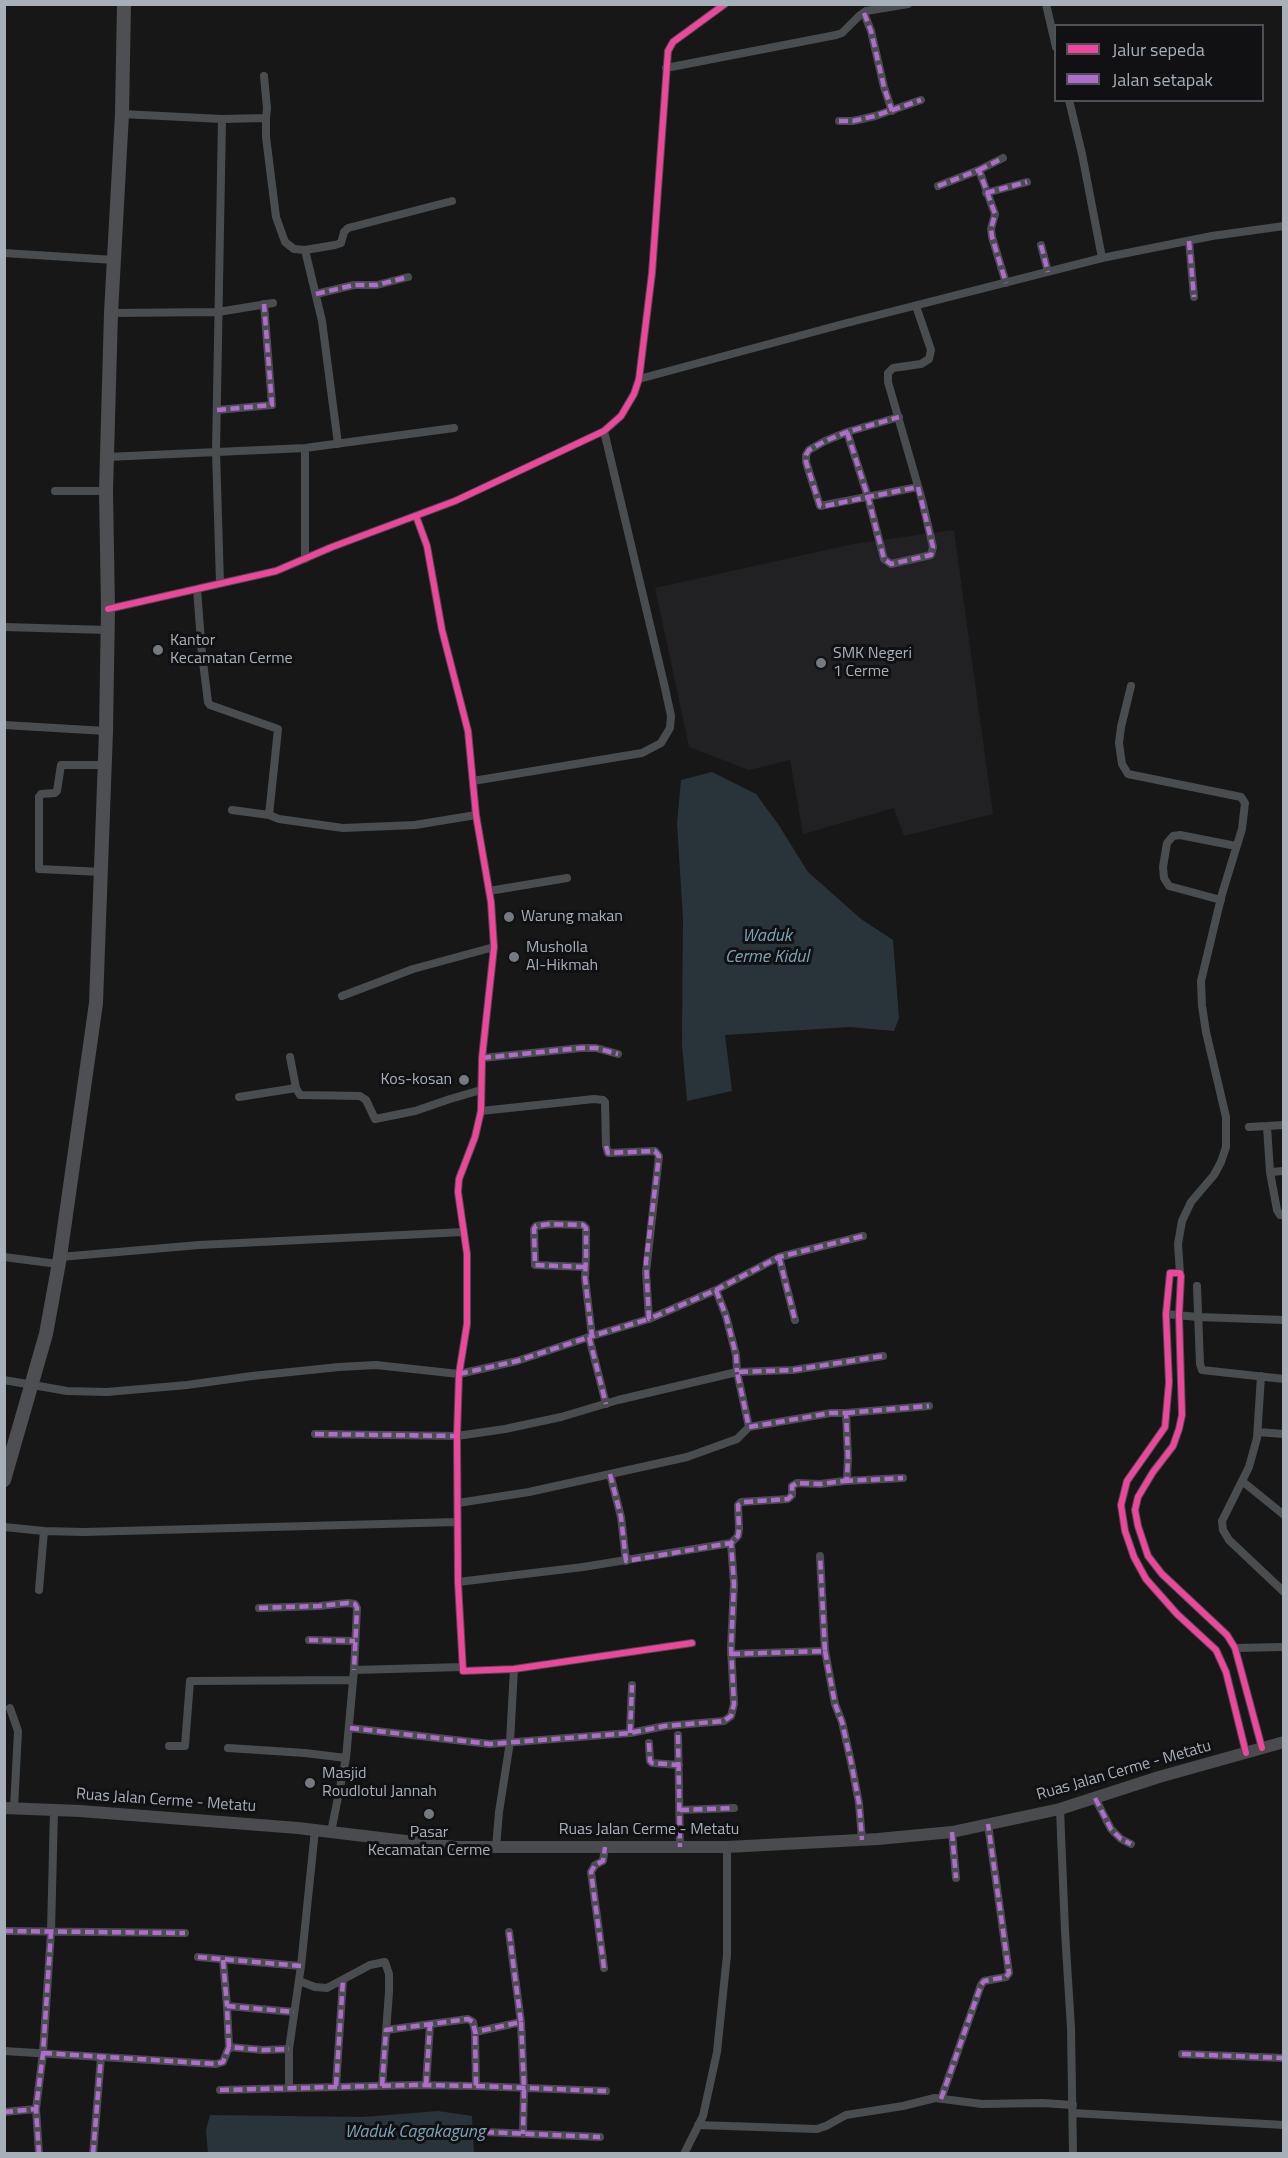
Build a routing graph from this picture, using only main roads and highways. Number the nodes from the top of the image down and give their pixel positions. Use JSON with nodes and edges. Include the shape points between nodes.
{"nodes":[{"id":1,"x":124,"y":4,"type":"edge"},
{"id":2,"x":4,"y":1480,"type":"edge"},
{"id":3,"x":1284,"y":1742,"type":"edge"},
{"id":4,"x":10,"y":1808,"type":"edge"}],
"edges":[{"from":1,"to":2,"type":"highway","via":[[106,491],[106,731],[96,1003],[46,1334]]},
{"from":3,"to":4,"type":"main road","name":"Ruas Jalan Cerme - Metatu","via":[[1060,1809],[952,1832],[728,1847],[455,1847],[315,1830]]}]}
